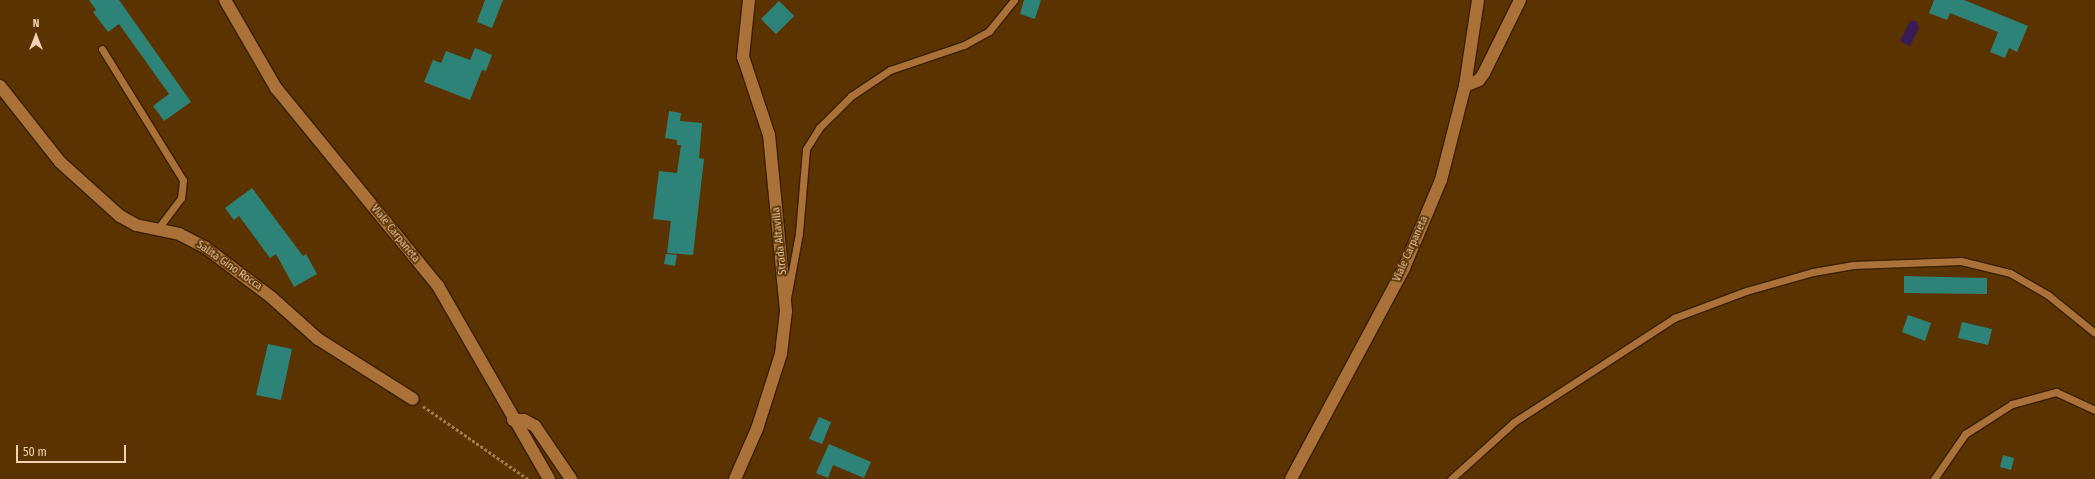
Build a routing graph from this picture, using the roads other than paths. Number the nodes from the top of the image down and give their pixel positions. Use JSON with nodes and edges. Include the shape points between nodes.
{"nodes":[{"id":1,"x":225,"y":0,"type":"edge"},
{"id":2,"x":749,"y":0,"type":"edge"},
{"id":3,"x":1014,"y":0,"type":"edge"},
{"id":4,"x":1478,"y":0,"type":"edge"},
{"id":5,"x":1520,"y":0,"type":"edge"},
{"id":6,"x":102,"y":49,"type":"dead end"},
{"id":7,"x":0,"y":86,"type":"edge"},
{"id":8,"x":1465,"y":86,"type":"junction"},
{"id":9,"x":157,"y":230,"type":"junction"},
{"id":10,"x":786,"y":302,"type":"junction"},
{"id":11,"x":2095,"y":333,"type":"edge"},
{"id":12,"x":413,"y":399,"type":"road end"},
{"id":13,"x":2095,"y":410,"type":"edge"},
{"id":14,"x":513,"y":420,"type":"junction"},
{"id":15,"x":549,"y":479,"type":"edge"},
{"id":16,"x":571,"y":479,"type":"edge"},
{"id":17,"x":735,"y":479,"type":"edge"},
{"id":18,"x":1291,"y":479,"type":"edge"},
{"id":19,"x":1450,"y":479,"type":"edge"},
{"id":20,"x":1934,"y":479,"type":"edge"}],
"edges":[{"from":1,"to":14,"type":"street","name":"Viale Carpaneta","via":[[276,88],[438,286]]},
{"from":2,"to":10,"type":"street","name":"Strada Altavilla","via":[[743,57],[769,135]]},
{"from":3,"to":10,"type":"lane","via":[[989,31],[964,45],[885,73],[852,96],[819,128],[806,149],[799,233]]},
{"from":4,"to":8,"type":"street","name":"Viale Carpaneta"},
{"from":5,"to":8,"type":"street","via":[[1484,73],[1479,80]]},
{"from":6,"to":9,"type":"lane","via":[[183,180],[180,198]]},
{"from":7,"to":9,"type":"street","name":"Salita Gino Rocca","via":[[39,138],[83,185],[136,226]]},
{"from":8,"to":18,"type":"street","name":"Viale Carpaneta","via":[[1441,180],[1404,268]]},
{"from":9,"to":12,"type":"street","name":"Salita Gino Rocca","via":[[179,234],[206,248],[271,297],[318,339]]},
{"from":10,"to":17,"type":"street","name":"Strada Altavilla","via":[[781,354],[757,429]]},
{"from":11,"to":19,"type":"lane","via":[[2048,295],[2010,273],[1962,261],[1853,265],[1813,272],[1746,291],[1674,318],[1514,422]]},
{"from":13,"to":20,"type":"lane","via":[[2056,392],[2012,404],[1966,434]]},
{"from":14,"to":15,"type":"street","name":"Viale Carpaneta"},
{"from":14,"to":16,"type":"street","via":[[524,420],[535,426]]}]}
